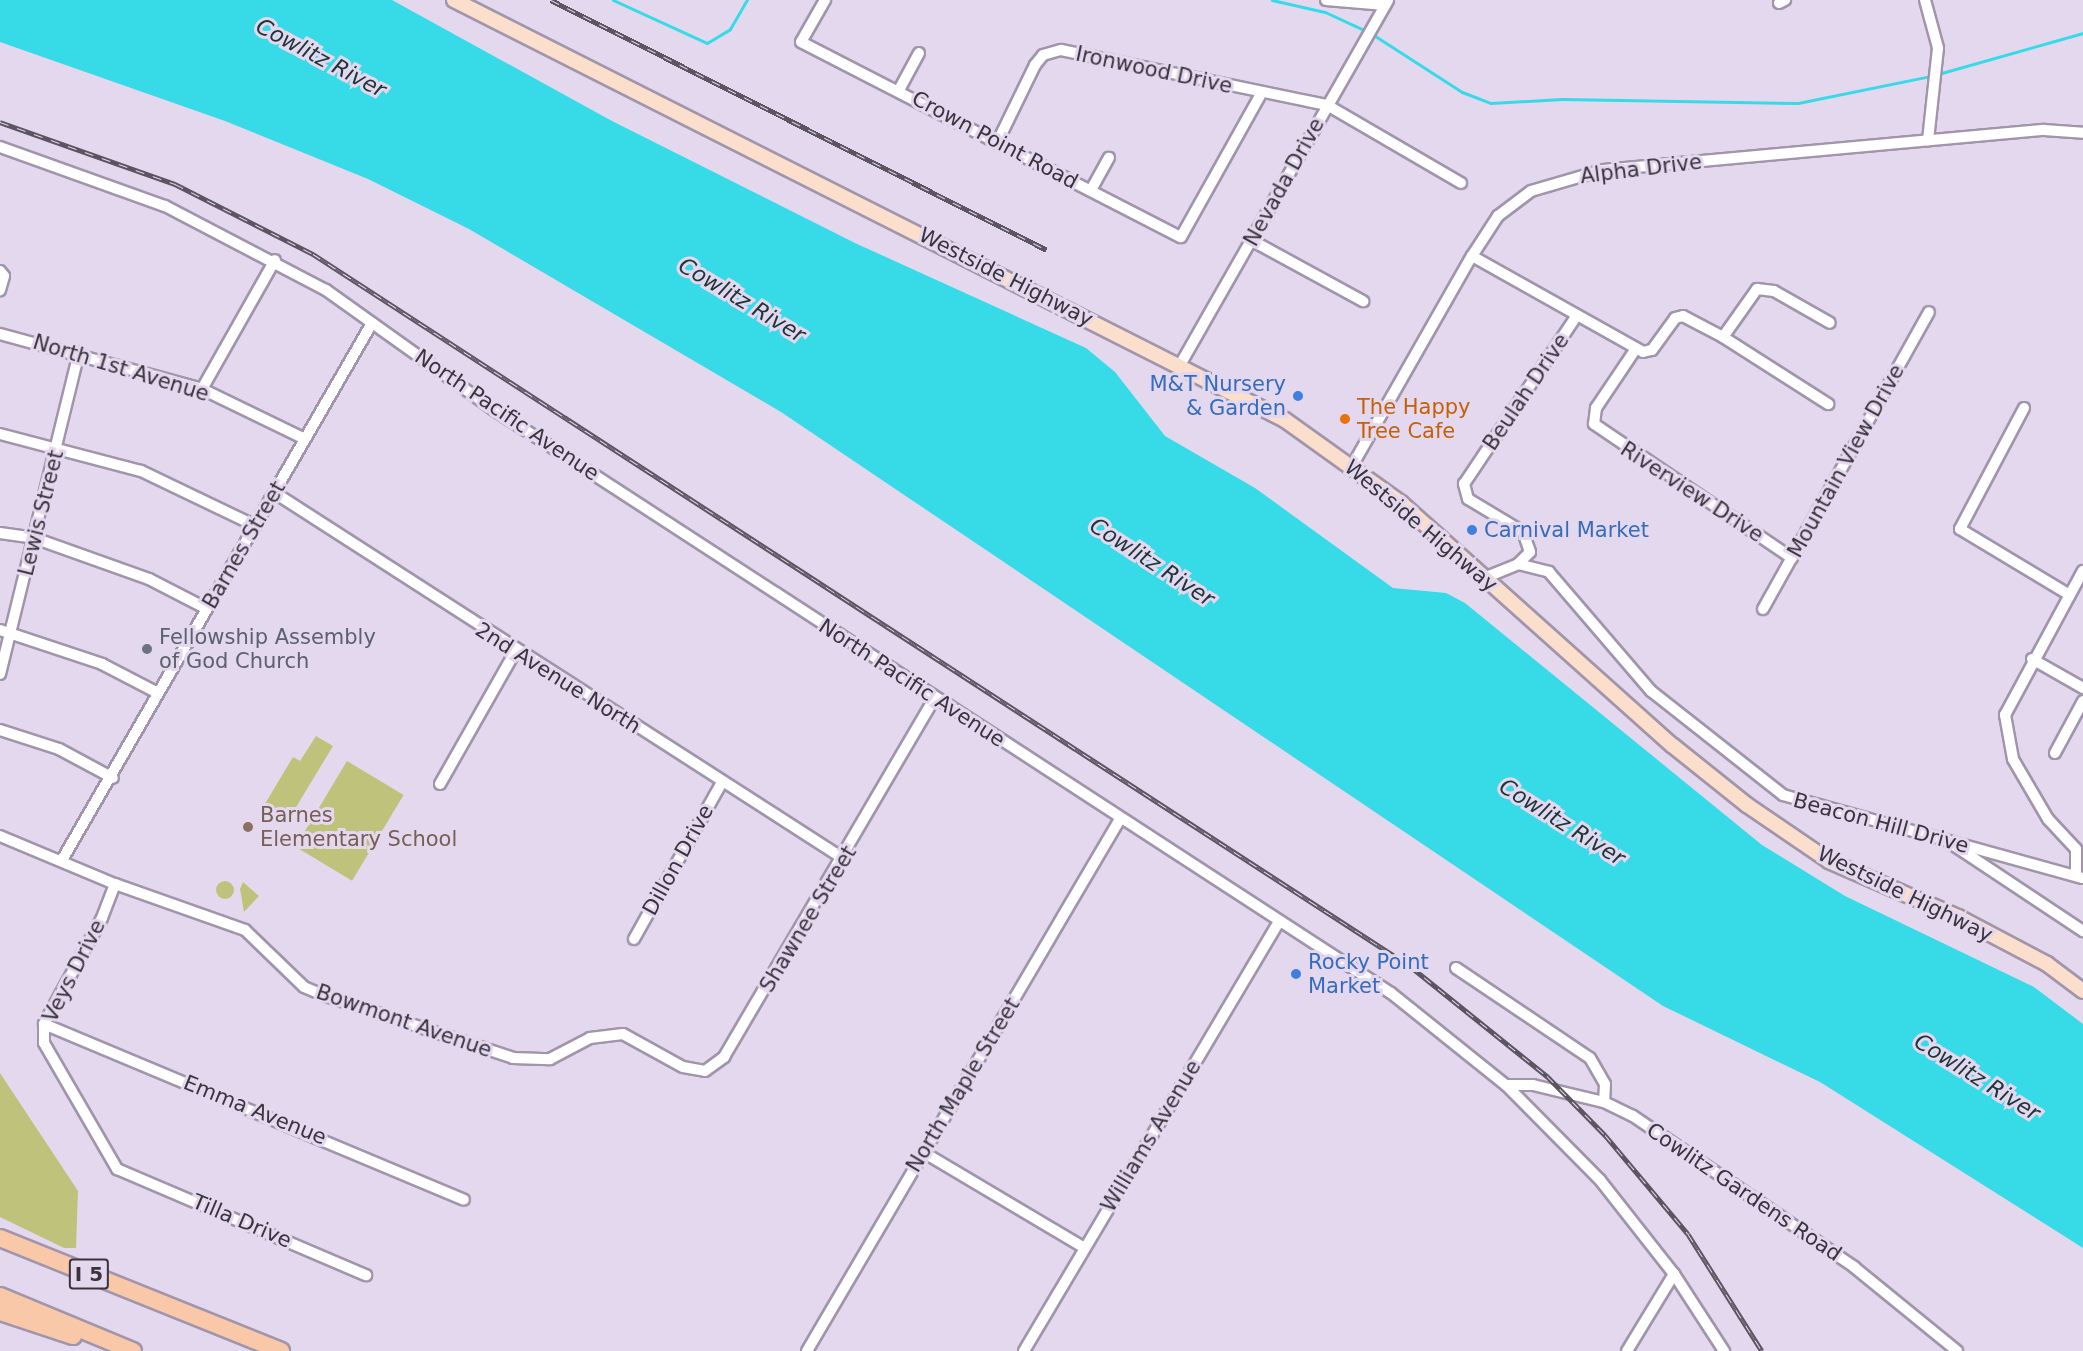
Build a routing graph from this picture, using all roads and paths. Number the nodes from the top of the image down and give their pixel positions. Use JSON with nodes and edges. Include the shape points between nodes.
{"nodes":[{"id":1,"x":454,"y":0,"type":"edge"},
{"id":2,"x":825,"y":0,"type":"edge"},
{"id":3,"x":1326,"y":0,"type":"edge"},
{"id":4,"x":1925,"y":0,"type":"edge"},
{"id":5,"x":1386,"y":2,"type":"edge"},
{"id":6,"x":920,"y":53,"type":"dead end"},
{"id":7,"x":899,"y":90,"type":"junction"},
{"id":8,"x":1262,"y":92,"type":"junction"},
{"id":9,"x":1327,"y":105,"type":"junction"},
{"id":10,"x":2083,"y":134,"type":"edge"},
{"id":11,"x":1928,"y":140,"type":"junction"},
{"id":12,"x":997,"y":143,"type":"junction"},
{"id":13,"x":0,"y":147,"type":"edge"},
{"id":14,"x":1109,"y":158,"type":"dead end"},
{"id":15,"x":1461,"y":183,"type":"dead end"},
{"id":16,"x":1091,"y":190,"type":"junction"},
{"id":17,"x":1251,"y":240,"type":"junction"},
{"id":18,"x":1472,"y":256,"type":"junction"},
{"id":19,"x":275,"y":260,"type":"junction"},
{"id":20,"x":0,"y":270,"type":"edge"},
{"id":21,"x":0,"y":290,"type":"edge"},
{"id":22,"x":1363,"y":301,"type":"dead end"},
{"id":23,"x":1929,"y":312,"type":"dead end"},
{"id":24,"x":1576,"y":317,"type":"junction"},
{"id":25,"x":372,"y":323,"type":"junction"},
{"id":26,"x":1830,"y":323,"type":"dead end"},
{"id":27,"x":0,"y":334,"type":"edge"},
{"id":28,"x":1723,"y":337,"type":"junction"},
{"id":29,"x":1635,"y":350,"type":"junction"},
{"id":30,"x":79,"y":352,"type":"junction"},
{"id":31,"x":1180,"y":365,"type":"junction"},
{"id":32,"x":202,"y":389,"type":"junction"},
{"id":33,"x":1828,"y":404,"type":"dead end"},
{"id":34,"x":2024,"y":408,"type":"dead end"},
{"id":35,"x":0,"y":434,"type":"edge"},
{"id":36,"x":305,"y":439,"type":"junction"},
{"id":37,"x":57,"y":447,"type":"junction"},
{"id":38,"x":1352,"y":466,"type":"junction"},
{"id":39,"x":275,"y":493,"type":"junction"},
{"id":40,"x":256,"y":526,"type":"junction"},
{"id":41,"x":0,"y":532,"type":"edge"},
{"id":42,"x":34,"y":538,"type":"junction"},
{"id":43,"x":1792,"y":558,"type":"junction"},
{"id":44,"x":1518,"y":564,"type":"junction"},
{"id":45,"x":2083,"y":572,"type":"edge"},
{"id":46,"x":1485,"y":578,"type":"junction"},
{"id":47,"x":2070,"y":595,"type":"junction"},
{"id":48,"x":207,"y":609,"type":"junction"},
{"id":49,"x":1763,"y":609,"type":"dead end"},
{"id":50,"x":5,"y":631,"type":"edge"},
{"id":51,"x":515,"y":652,"type":"junction"},
{"id":52,"x":2032,"y":659,"type":"junction"},
{"id":53,"x":0,"y":674,"type":"edge"},
{"id":54,"x":2083,"y":688,"type":"edge"},
{"id":55,"x":158,"y":693,"type":"junction"},
{"id":56,"x":935,"y":698,"type":"junction"},
{"id":57,"x":2083,"y":701,"type":"edge"},
{"id":58,"x":0,"y":730,"type":"edge"},
{"id":59,"x":2055,"y":753,"type":"dead end"},
{"id":60,"x":113,"y":778,"type":"junction"},
{"id":61,"x":722,"y":782,"type":"junction"},
{"id":62,"x":440,"y":783,"type":"dead end"},
{"id":63,"x":1120,"y":819,"type":"junction"},
{"id":64,"x":0,"y":836,"type":"edge"},
{"id":65,"x":1950,"y":842,"type":"junction"},
{"id":66,"x":62,"y":860,"type":"junction"},
{"id":67,"x":844,"y":860,"type":"junction"},
{"id":68,"x":2080,"y":877,"type":"edge"},
{"id":69,"x":115,"y":884,"type":"junction"},
{"id":70,"x":1279,"y":921,"type":"junction"},
{"id":71,"x":2083,"y":931,"type":"edge"},
{"id":72,"x":634,"y":939,"type":"dead end"},
{"id":73,"x":1456,"y":968,"type":"dead end"},
{"id":74,"x":2083,"y":992,"type":"edge"},
{"id":75,"x":44,"y":1024,"type":"junction"},
{"id":76,"x":643,"y":1043,"type":"joint"},
{"id":77,"x":1506,"y":1085,"type":"junction"},
{"id":78,"x":1604,"y":1102,"type":"junction"},
{"id":79,"x":923,"y":1152,"type":"junction"},
{"id":80,"x":117,"y":1169,"type":"joint"},
{"id":81,"x":464,"y":1200,"type":"dead end"},
{"id":82,"x":0,"y":1228,"type":"edge"},
{"id":83,"x":0,"y":1238,"type":"edge"},
{"id":84,"x":1084,"y":1248,"type":"junction"},
{"id":85,"x":1674,"y":1274,"type":"junction"},
{"id":86,"x":366,"y":1275,"type":"dead end"},
{"id":87,"x":125,"y":1288,"type":"junction"},
{"id":88,"x":0,"y":1296,"type":"edge"},
{"id":89,"x":0,"y":1312,"type":"edge"},
{"id":90,"x":125,"y":1351,"type":"edge"},
{"id":91,"x":133,"y":1351,"type":"edge"},
{"id":92,"x":281,"y":1351,"type":"edge"},
{"id":93,"x":807,"y":1351,"type":"edge"},
{"id":94,"x":1024,"y":1351,"type":"edge"},
{"id":95,"x":1627,"y":1351,"type":"edge"},
{"id":96,"x":1724,"y":1351,"type":"edge"},
{"id":97,"x":1957,"y":1351,"type":"edge"}],
"edges":[{"from":1,"to":31,"type":"main road","name":"Westside Highway"},
{"from":2,"to":7,"type":"street","name":"Crown Point Road","via":[[801,42]]},
{"from":3,"to":5,"type":"street"},
{"from":4,"to":11,"type":"street","via":[[1938,48]]},
{"from":5,"to":9,"type":"street","name":"Nevada Drive"},
{"from":6,"to":7,"type":"street","name":"Crown Point Road"},
{"from":7,"to":12,"type":"street","name":"Crown Point Road"},
{"from":8,"to":9,"type":"street","name":"Ironwood Drive"},
{"from":8,"to":12,"type":"street","name":"Ironwood Drive","via":[[1061,50],[1043,55],[1035,65]]},
{"from":8,"to":16,"type":"street","name":"Crown Point Road","via":[[1181,237]]},
{"from":9,"to":15,"type":"street","name":"Ironwood Drive"},
{"from":9,"to":17,"type":"street","name":"Nevada Drive"},
{"from":10,"to":11,"type":"street","name":"Alpha Drive","via":[[2044,130]]},
{"from":11,"to":18,"type":"street","name":"Alpha Drive","via":[[1571,177],[1531,191],[1508,208]]},
{"from":12,"to":16,"type":"street","name":"Crown Point Road"},
{"from":13,"to":19,"type":"street","name":"North Pacific Avenue","via":[[165,206]]},
{"from":14,"to":16,"type":"street","name":"Crown Point Road"},
{"from":17,"to":22,"type":"street"},
{"from":17,"to":31,"type":"street","name":"Nevada Drive"},
{"from":18,"to":24,"type":"street"},
{"from":18,"to":38,"type":"street","name":"Alpha Drive"},
{"from":19,"to":25,"type":"street","name":"North Pacific Avenue"},
{"from":19,"to":32,"type":"street"},
{"from":20,"to":21,"type":"street"},
{"from":23,"to":43,"type":"street","name":"Mountain View Drive"},
{"from":24,"to":29,"type":"street","name":"Beulah Drive"},
{"from":24,"to":44,"type":"street","name":"Beulah Drive","via":[[1464,484],[1468,499],[1523,532],[1530,552]]},
{"from":25,"to":36,"type":"street","name":"Barnes Street"},
{"from":25,"to":56,"type":"street","name":"North Pacific Avenue","via":[[493,409]]},
{"from":26,"to":28,"type":"street","via":[[1774,291],[1757,289]]},
{"from":27,"to":30,"type":"street","name":"North 1st Avenue"},
{"from":28,"to":29,"type":"street","via":[[1683,316],[1675,318],[1652,350]]},
{"from":28,"to":33,"type":"street"},
{"from":29,"to":43,"type":"street","name":"Riverview Drive","via":[[1596,408],[1594,424]]},
{"from":30,"to":32,"type":"street","name":"North 1st Avenue"},
{"from":30,"to":37,"type":"street","name":"Lewis Street"},
{"from":31,"to":38,"type":"main road","name":"Westside Highway","via":[[1286,420]]},
{"from":32,"to":36,"type":"street","name":"North 1st Avenue"},
{"from":34,"to":47,"type":"street","via":[[1960,529]]},
{"from":35,"to":37,"type":"street"},
{"from":36,"to":39,"type":"street","name":"Barnes Street"},
{"from":37,"to":40,"type":"street","via":[[141,471]]},
{"from":37,"to":42,"type":"street","name":"Lewis Street"},
{"from":38,"to":46,"type":"main road","name":"Westside Highway"},
{"from":39,"to":40,"type":"street","name":"Barnes Street"},
{"from":39,"to":51,"type":"street","name":"2nd Avenue North"},
{"from":40,"to":48,"type":"street","name":"Barnes Street"},
{"from":41,"to":42,"type":"street"},
{"from":42,"to":48,"type":"street","via":[[149,579]]},
{"from":42,"to":50,"type":"street","name":"Lewis Street"},
{"from":43,"to":49,"type":"street","name":"Mountain View Drive"},
{"from":44,"to":46,"type":"street"},
{"from":44,"to":65,"type":"street","name":"Beacon Hill Drive","via":[[1553,576],[1652,691],[1764,783],[1801,803]]},
{"from":45,"to":47,"type":"street"},
{"from":46,"to":74,"type":"main road","name":"Westside Highway","via":[[1672,745],[1791,836],[1829,861],[2018,948]]},
{"from":47,"to":52,"type":"street"},
{"from":48,"to":55,"type":"street","name":"Barnes Street"},
{"from":50,"to":53,"type":"street","name":"Lewis Street"},
{"from":50,"to":55,"type":"street","via":[[102,664]]},
{"from":51,"to":61,"type":"street","name":"2nd Avenue North"},
{"from":51,"to":62,"type":"street"},
{"from":52,"to":54,"type":"street"},
{"from":52,"to":68,"type":"street","via":[[2005,715],[2005,736],[2034,797],[2076,849]]},
{"from":55,"to":60,"type":"street","name":"Barnes Street"},
{"from":56,"to":63,"type":"street","name":"North Pacific Avenue"},
{"from":56,"to":67,"type":"street","name":"Shawnee Street"},
{"from":57,"to":59,"type":"street"},
{"from":58,"to":60,"type":"street","via":[[59,749]]},
{"from":60,"to":66,"type":"street","name":"Barnes Street"},
{"from":61,"to":67,"type":"street","name":"2nd Avenue North"},
{"from":61,"to":72,"type":"street","name":"Dillon Drive"},
{"from":63,"to":70,"type":"street","name":"North Pacific Avenue"},
{"from":63,"to":79,"type":"street","name":"North Maple Street"},
{"from":64,"to":66,"type":"street"},
{"from":65,"to":68,"type":"street","name":"Beacon Hill Drive"},
{"from":65,"to":71,"type":"street"},
{"from":66,"to":69,"type":"street"},
{"from":67,"to":76,"type":"street","name":"Shawnee Street","via":[[716,1067],[694,1071]]},
{"from":69,"to":75,"type":"street","name":"Veys Drive"},
{"from":69,"to":76,"type":"street","name":"Bowmont Avenue","via":[[244,930],[304,987],[513,1058],[550,1059],[608,1034]]},
{"from":70,"to":77,"type":"street","name":"North Pacific Avenue","via":[[1399,999]]},
{"from":70,"to":84,"type":"street","name":"Williams Avenue"},
{"from":73,"to":78,"type":"street","via":[[1590,1058],[1605,1084]]},
{"from":75,"to":80,"type":"street","name":"Veys Drive","via":[[44,1043]]},
{"from":75,"to":81,"type":"street","name":"Emma Avenue"},
{"from":77,"to":78,"type":"street","name":"Cowlitz Gardens Road","via":[[1533,1085]]},
{"from":77,"to":85,"type":"street","name":"North Pacific Avenue","via":[[1600,1180]]},
{"from":78,"to":97,"type":"street","name":"Cowlitz Gardens Road","via":[[1782,1216],[1896,1298]]},
{"from":79,"to":84,"type":"street"},
{"from":79,"to":93,"type":"street","name":"North Maple Street"},
{"from":80,"to":86,"type":"street","name":"Tilla Drive"},
{"from":82,"to":87,"type":"highway"},
{"from":83,"to":87,"type":"highway","number":"I 5"},
{"from":84,"to":94,"type":"street","name":"Williams Avenue"},
{"from":85,"to":95,"type":"street"},
{"from":85,"to":96,"type":"street","name":"North Pacific Avenue"},
{"from":87,"to":92,"type":"highway","number":"I 5"},
{"from":88,"to":91,"type":"highway","number":"I 5"},
{"from":89,"to":90,"type":"highway"}]}
